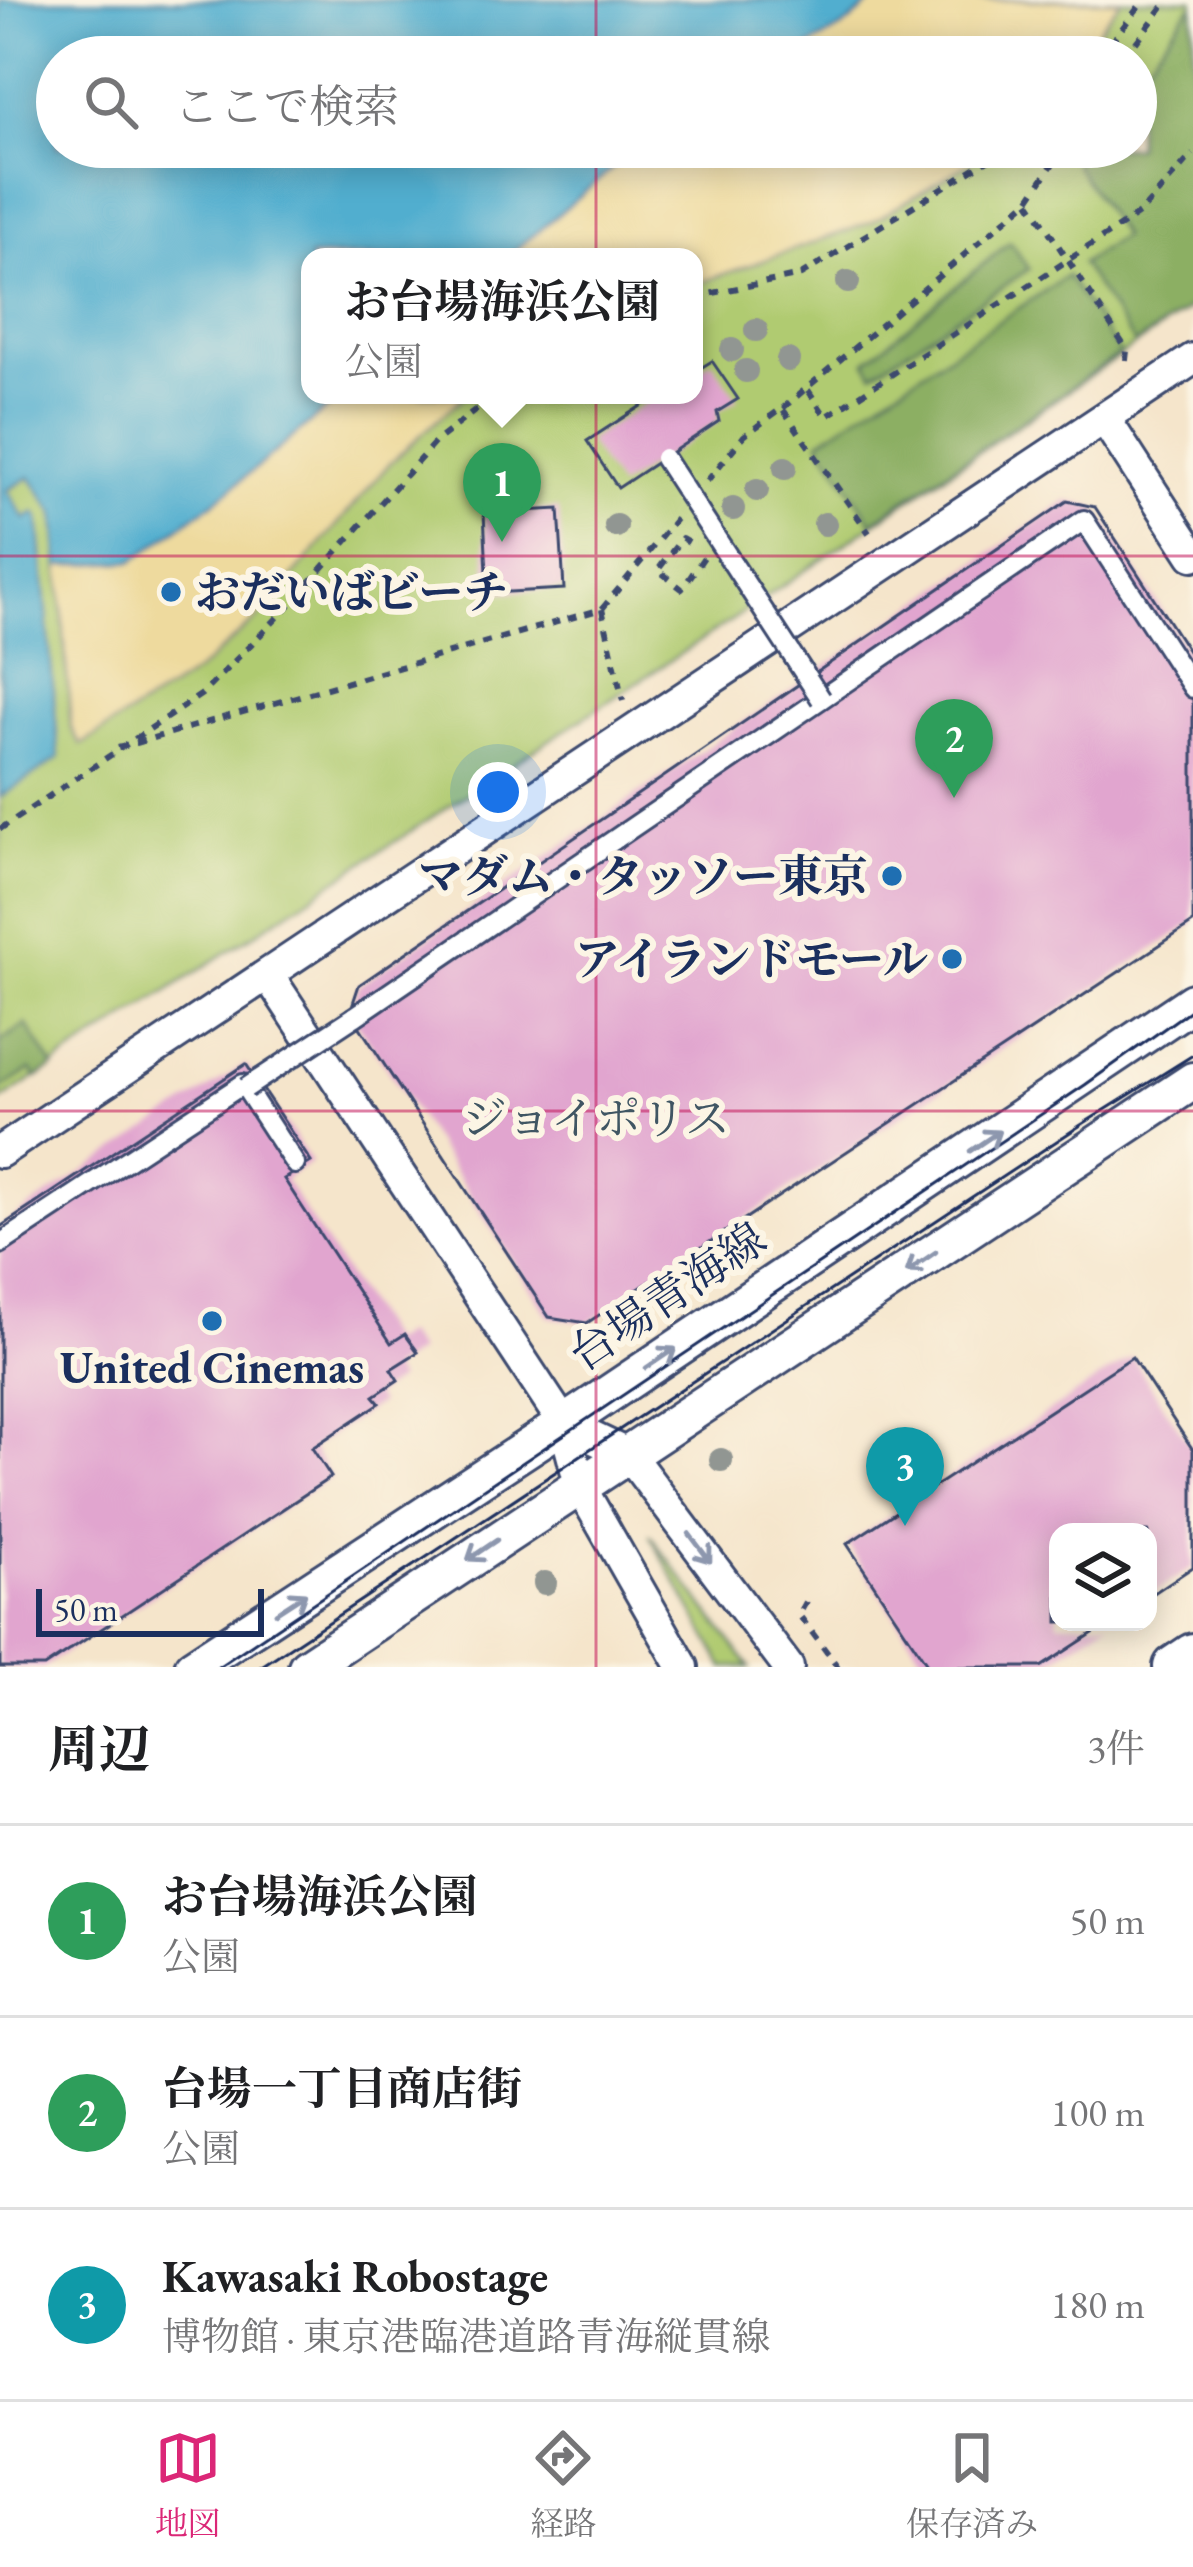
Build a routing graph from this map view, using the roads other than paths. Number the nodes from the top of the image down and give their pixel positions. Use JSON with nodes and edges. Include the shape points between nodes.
{"nodes":[{"id":1,"x":1193,"y":359,"type":"edge"},
{"id":2,"x":1105,"y":418,"type":"junction"},
{"id":3,"x":664,"y":458,"type":"dead end"},
{"id":4,"x":1193,"y":555,"type":"edge"},
{"id":5,"x":1193,"y":688,"type":"edge"},
{"id":6,"x":821,"y":699,"type":"junction"},
{"id":7,"x":268,"y":975,"type":"junction"},
{"id":8,"x":1193,"y":1002,"type":"edge"},
{"id":9,"x":1193,"y":1081,"type":"edge"},
{"id":10,"x":247,"y":1088,"type":"junction"},
{"id":11,"x":0,"y":1152,"type":"edge"},
{"id":12,"x":295,"y":1164,"type":"dead end"},
{"id":13,"x":0,"y":1244,"type":"edge"},
{"id":14,"x":564,"y":1424,"type":"junction"},
{"id":15,"x":629,"y":1455,"type":"junction"},
{"id":16,"x":580,"y":1488,"type":"junction"},
{"id":17,"x":1193,"y":1655,"type":"edge"},
{"id":18,"x":193,"y":1667,"type":"edge"},
{"id":19,"x":307,"y":1667,"type":"edge"},
{"id":20,"x":683,"y":1667,"type":"edge"},
{"id":21,"x":788,"y":1667,"type":"edge"},
{"id":22,"x":1175,"y":1667,"type":"edge"}],
"edges":[{"from":1,"to":2,"type":"street"},
{"from":2,"to":4,"type":"street"},
{"from":2,"to":7,"type":"street"},
{"from":3,"to":6,"type":"street","bridge":true},
{"from":5,"to":6,"type":"street","via":[[1084,520]]},
{"from":6,"to":10,"type":"street","bridge":true},
{"from":7,"to":11,"type":"street"},
{"from":7,"to":14,"type":"street"},
{"from":14,"to":8,"type":"main road","name":"台場青海線","one_way":true},
{"from":9,"to":15,"type":"main road","one_way":true},
{"from":10,"to":12,"type":"street"},
{"from":10,"to":13,"type":"street"},
{"from":14,"to":15,"type":"street"},
{"from":14,"to":16,"type":"street"},
{"from":18,"to":14,"type":"main road","name":"台場青海線","one_way":true},
{"from":15,"to":16,"type":"main road"},
{"from":15,"to":21,"type":"street","one_way":true},
{"from":16,"to":19,"type":"main road","one_way":true},
{"from":16,"to":20,"type":"street"},
{"from":17,"to":22,"type":"highway"}]}
